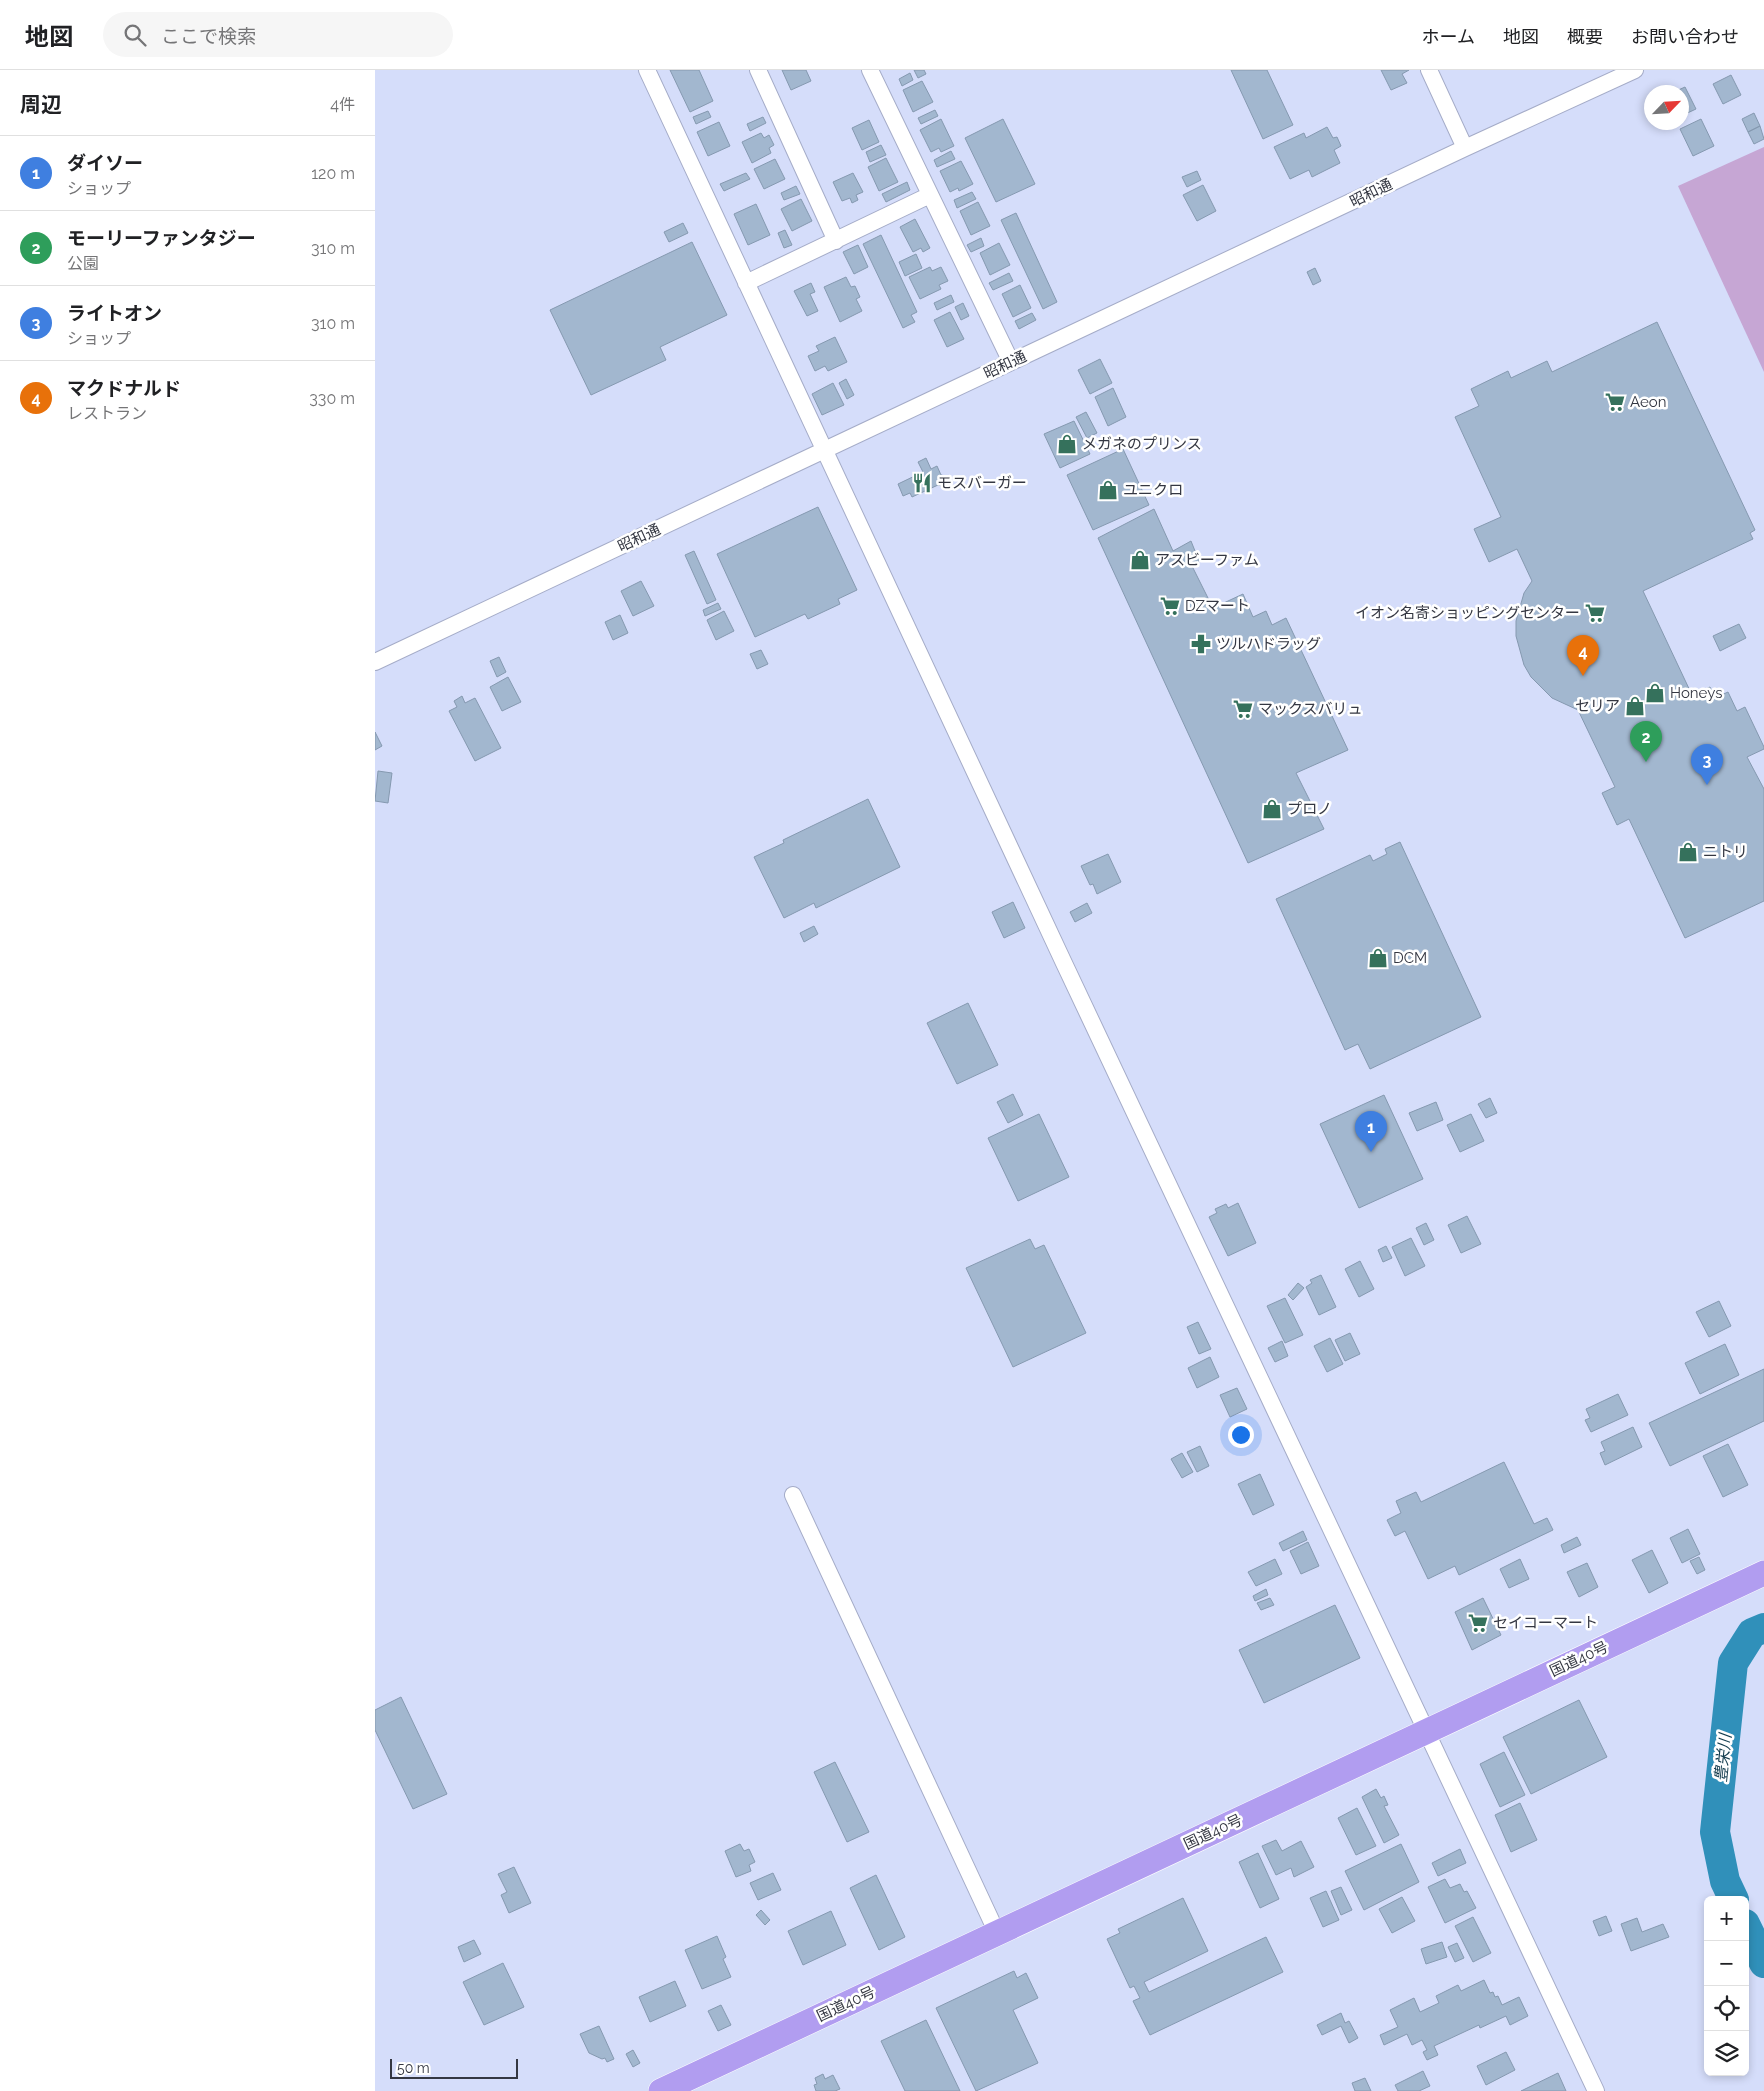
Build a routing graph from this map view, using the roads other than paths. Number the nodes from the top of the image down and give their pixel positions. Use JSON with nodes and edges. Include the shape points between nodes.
{"nodes":[{"id":1,"x":647,"y":70,"type":"edge"},
{"id":2,"x":758,"y":70,"type":"edge"},
{"id":3,"x":870,"y":70,"type":"edge"},
{"id":4,"x":1429,"y":70,"type":"edge"},
{"id":5,"x":1635,"y":70,"type":"edge"},
{"id":6,"x":1465,"y":148,"type":"junction"},
{"id":7,"x":930,"y":195,"type":"junction"},
{"id":8,"x":836,"y":241,"type":"junction"},
{"id":9,"x":746,"y":283,"type":"junction"},
{"id":10,"x":1011,"y":362,"type":"junction"},
{"id":11,"x":824,"y":451,"type":"junction"},
{"id":12,"x":375,"y":662,"type":"edge"},
{"id":13,"x":793,"y":1494,"type":"dead end"},
{"id":14,"x":1764,"y":1573,"type":"edge"},
{"id":15,"x":1425,"y":1731,"type":"junction"},
{"id":16,"x":997,"y":1933,"type":"junction"},
{"id":17,"x":661,"y":2091,"type":"edge"},
{"id":18,"x":1596,"y":2091,"type":"edge"}],
"edges":[{"from":1,"to":9,"type":"street"},
{"from":2,"to":8,"type":"street"},
{"from":3,"to":7,"type":"street"},
{"from":4,"to":6,"type":"street"},
{"from":5,"to":6,"type":"street","name":"昭和通"},
{"from":6,"to":10,"type":"street","name":"昭和通"},
{"from":7,"to":8,"type":"street"},
{"from":7,"to":10,"type":"street"},
{"from":8,"to":9,"type":"street"},
{"from":9,"to":11,"type":"street"},
{"from":10,"to":11,"type":"street","name":"昭和通"},
{"from":11,"to":12,"type":"street","name":"昭和通"},
{"from":11,"to":15,"type":"street"},
{"from":13,"to":16,"type":"street"},
{"from":14,"to":15,"type":"highway","name":"国道40号"},
{"from":15,"to":16,"type":"highway","name":"国道40号"},
{"from":15,"to":18,"type":"street"},
{"from":16,"to":17,"type":"highway","name":"国道40号"}]}
